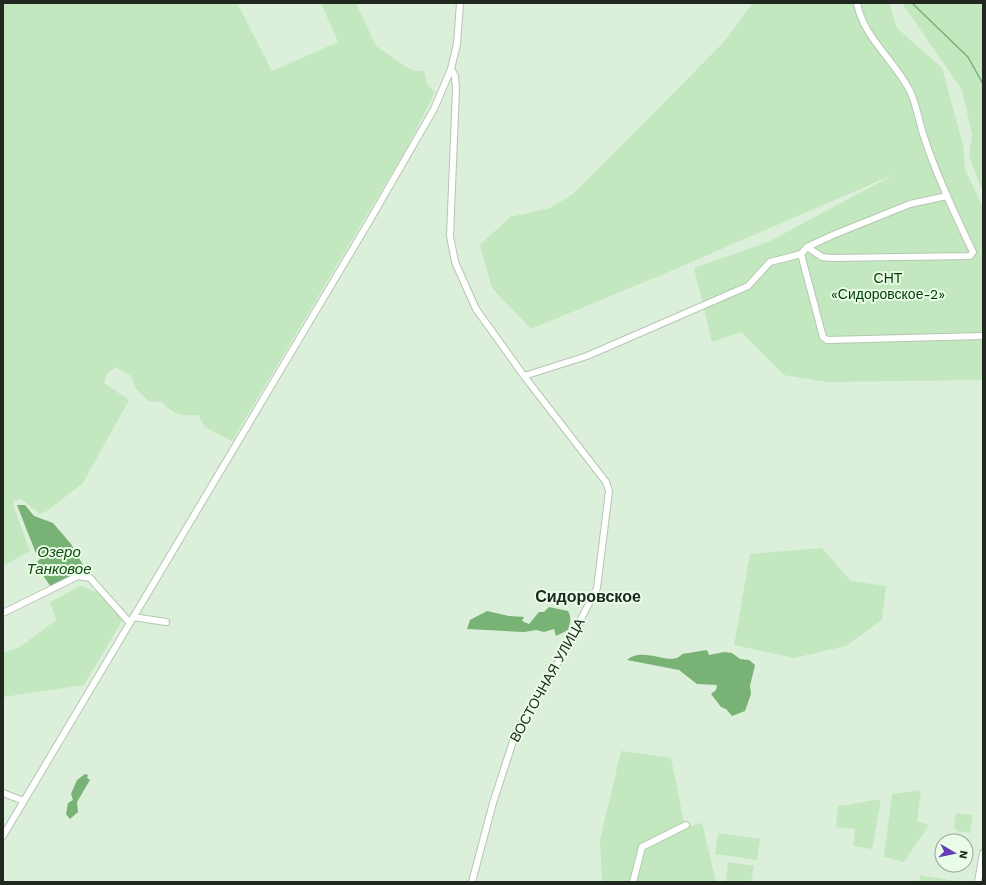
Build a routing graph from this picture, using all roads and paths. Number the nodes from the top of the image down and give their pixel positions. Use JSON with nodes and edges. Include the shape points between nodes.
{"nodes":[{"id":1,"x":460,"y":3,"type":"edge"},
{"id":2,"x":857,"y":3,"type":"edge"},
{"id":3,"x":451,"y":69,"type":"junction"},
{"id":4,"x":947,"y":196,"type":"junction"},
{"id":5,"x":807,"y":247,"type":"junction"},
{"id":6,"x":801,"y":254,"type":"junction"},
{"id":7,"x":983,"y":336,"type":"edge"},
{"id":8,"x":524,"y":376,"type":"junction"},
{"id":9,"x":3,"y":613,"type":"edge"},
{"id":10,"x":133,"y":617,"type":"junction"},
{"id":11,"x":166,"y":622,"type":"dead end"},
{"id":12,"x":130,"y":623,"type":"junction"},
{"id":13,"x":3,"y":793,"type":"edge"},
{"id":14,"x":24,"y":801,"type":"junction"},
{"id":15,"x":686,"y":825,"type":"dead end"},
{"id":16,"x":3,"y":836,"type":"edge"},
{"id":17,"x":983,"y":853,"type":"edge"},
{"id":18,"x":472,"y":882,"type":"edge"},
{"id":19,"x":633,"y":882,"type":"edge"},
{"id":20,"x":978,"y":882,"type":"edge"}],
"edges":[{"from":1,"to":3,"type":"street","via":[[457,44]]},
{"from":2,"to":4,"type":"street","via":[[868,30],[917,106],[924,136]]},
{"from":3,"to":8,"type":"street","name":"ВОСТОЧНАЯ УЛИЦА","via":[[455,76],[456,89],[450,236],[455,262],[476,309]]},
{"from":3,"to":10,"type":"street","via":[[434,109],[408,155]]},
{"from":4,"to":5,"type":"street","via":[[910,204]]},
{"from":4,"to":5,"type":"street","via":[[973,252],[970,256],[831,258],[822,257]]},
{"from":5,"to":6,"type":"street"},
{"from":6,"to":7,"type":"street","via":[[822,338],[827,340]]},
{"from":6,"to":8,"type":"street","via":[[770,262],[748,286],[587,356]]},
{"from":8,"to":18,"type":"street","name":"ВОСТОЧНАЯ УЛИЦА","via":[[606,482],[609,491],[597,588],[563,654],[516,732],[493,802]]},
{"from":9,"to":12,"type":"street","via":[[78,576],[90,578]]},
{"from":10,"to":11,"type":"street"},
{"from":10,"to":12,"type":"street"},
{"from":12,"to":14,"type":"street"},
{"from":13,"to":14,"type":"street"},
{"from":14,"to":16,"type":"street"},
{"from":15,"to":19,"type":"street","via":[[642,847]]},
{"from":17,"to":20,"type":"street"}]}
